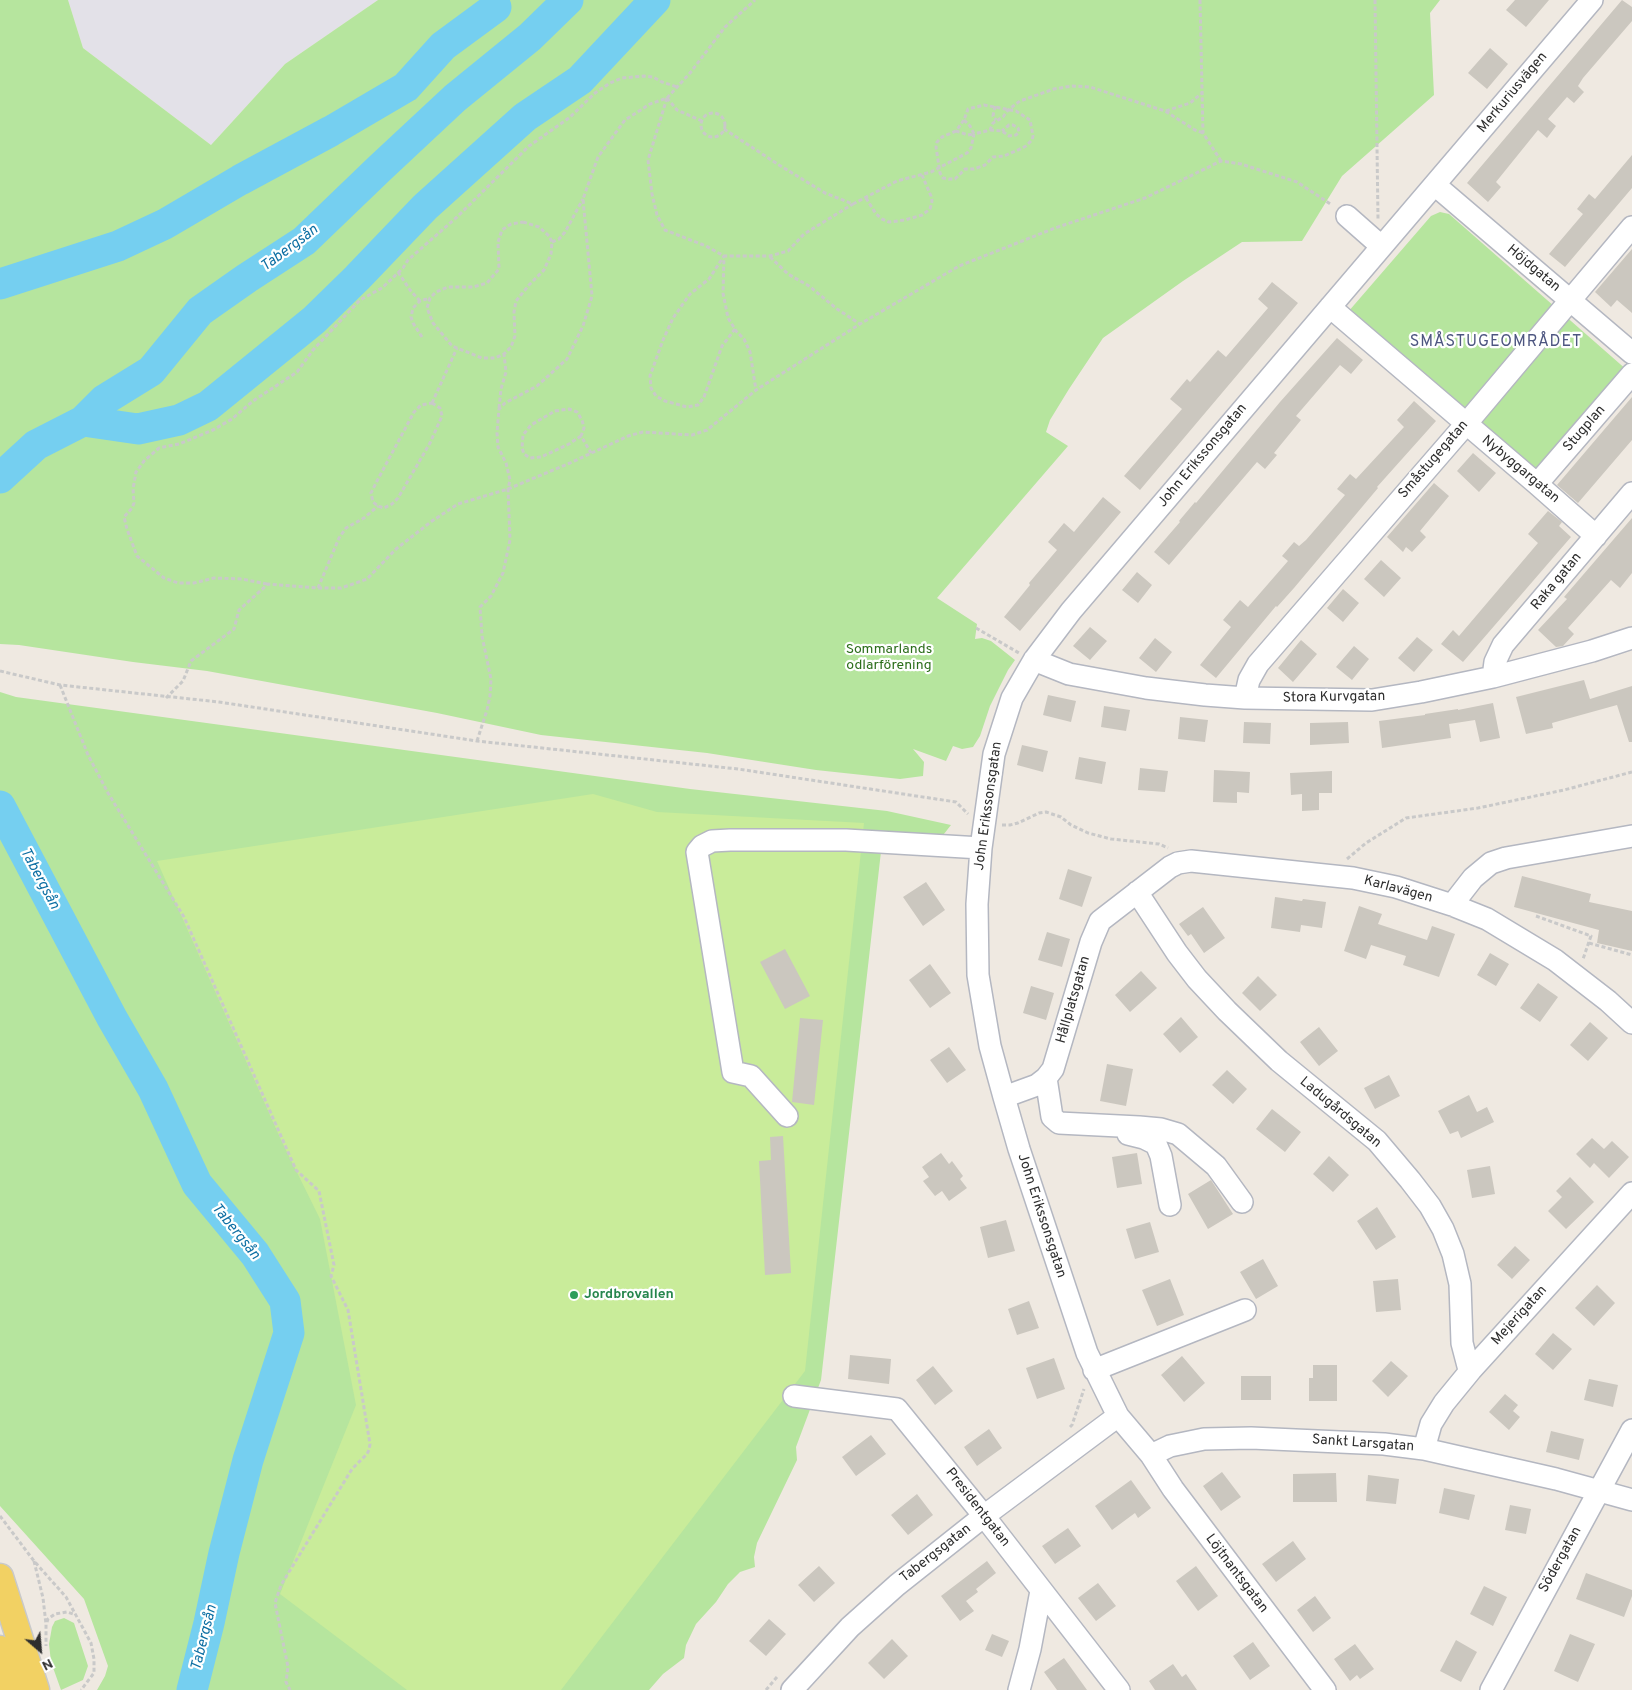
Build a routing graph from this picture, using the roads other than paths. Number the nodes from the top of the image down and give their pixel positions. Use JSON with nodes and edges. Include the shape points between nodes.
{"nodes":[{"id":1,"x":1592,"y":0,"type":"edge"},
{"id":2,"x":1435,"y":185,"type":"junction"},
{"id":3,"x":1347,"y":216,"type":"road end"},
{"id":4,"x":1632,"y":227,"type":"edge"},
{"id":5,"x":1381,"y":246,"type":"junction"},
{"id":6,"x":1569,"y":300,"type":"junction"},
{"id":7,"x":1330,"y":307,"type":"junction"},
{"id":8,"x":1632,"y":352,"type":"edge"},
{"id":9,"x":1632,"y":374,"type":"edge"},
{"id":10,"x":1466,"y":424,"type":"junction"},
{"id":11,"x":1537,"y":484,"type":"junction"},
{"id":12,"x":1632,"y":493,"type":"edge"},
{"id":13,"x":1596,"y":536,"type":"junction"},
{"id":14,"x":1632,"y":638,"type":"edge"},
{"id":15,"x":1034,"y":660,"type":"junction"},
{"id":16,"x":1493,"y":677,"type":"junction"},
{"id":17,"x":1245,"y":698,"type":"junction"},
{"id":18,"x":1632,"y":836,"type":"edge"},
{"id":19,"x":981,"y":848,"type":"junction"},
{"id":20,"x":1137,"y":892,"type":"junction"},
{"id":21,"x":1452,"y":906,"type":"junction"},
{"id":22,"x":1632,"y":1023,"type":"edge"},
{"id":23,"x":1046,"y":1078,"type":"junction"},
{"id":24,"x":1004,"y":1096,"type":"junction"},
{"id":25,"x":787,"y":1116,"type":"dead end"},
{"id":26,"x":1099,"y":1126,"type":"junction"},
{"id":27,"x":1632,"y":1193,"type":"edge"},
{"id":28,"x":1242,"y":1202,"type":"dead end"},
{"id":29,"x":1170,"y":1206,"type":"dead end"},
{"id":30,"x":1245,"y":1310,"type":"dead end"},
{"id":31,"x":1094,"y":1370,"type":"junction"},
{"id":32,"x":1470,"y":1370,"type":"junction"},
{"id":33,"x":794,"y":1396,"type":"dead end"},
{"id":34,"x":1118,"y":1416,"type":"junction"},
{"id":35,"x":1632,"y":1430,"type":"edge"},
{"id":36,"x":1424,"y":1449,"type":"junction"},
{"id":37,"x":1151,"y":1455,"type":"junction"},
{"id":38,"x":1599,"y":1492,"type":"junction"},
{"id":39,"x":1632,"y":1500,"type":"edge"},
{"id":40,"x":984,"y":1516,"type":"junction"},
{"id":41,"x":0,"y":1577,"type":"edge"},
{"id":42,"x":1041,"y":1591,"type":"junction"},
{"id":43,"x":0,"y":1649,"type":"edge"},
{"id":44,"x":13,"y":1690,"type":"edge"},
{"id":45,"x":36,"y":1690,"type":"edge"},
{"id":46,"x":792,"y":1690,"type":"edge"},
{"id":47,"x":1019,"y":1690,"type":"edge"},
{"id":48,"x":1118,"y":1690,"type":"edge"},
{"id":49,"x":1325,"y":1690,"type":"edge"},
{"id":50,"x":1491,"y":1690,"type":"edge"}],
"edges":[{"from":1,"to":2,"type":"street","name":"Merkuriusvägen"},
{"from":2,"to":5,"type":"street","name":"John Erikssonsgatan"},
{"from":2,"to":6,"type":"street","name":"Höjdgatan"},
{"from":3,"to":5,"type":"street"},
{"from":4,"to":6,"type":"street","name":"Småstugegatan"},
{"from":5,"to":7,"type":"street","name":"John Erikssonsgatan"},
{"from":6,"to":8,"type":"street","name":"Höjdgatan"},
{"from":6,"to":10,"type":"street","name":"Småstugegatan"},
{"from":7,"to":10,"type":"street","name":"Nybyggargatan"},
{"from":7,"to":15,"type":"street","name":"John Erikssonsgatan","via":[[1071,611]]},
{"from":9,"to":11,"type":"street","name":"Stugplan"},
{"from":10,"to":11,"type":"street","name":"Nybyggargatan"},
{"from":10,"to":17,"type":"street","name":"Småstugegatan","via":[[1258,664]]},
{"from":11,"to":13,"type":"street","name":"Nybyggargatan"},
{"from":12,"to":13,"type":"street","name":"Raka gatan"},
{"from":13,"to":16,"type":"street","name":"Raka gatan","via":[[1503,645],[1495,662]]},
{"from":14,"to":16,"type":"street","name":"Stora Kurvgatan","via":[[1592,652]]},
{"from":15,"to":17,"type":"street","name":"Stora Kurvgatan","via":[[1069,674],[1146,688]]},
{"from":15,"to":19,"type":"street","name":"John Erikssonsgatan","via":[[1012,698],[994,754]]},
{"from":16,"to":17,"type":"street","name":"Stora Kurvgatan","via":[[1372,700]]},
{"from":18,"to":21,"type":"street","via":[[1491,863],[1473,878]]},
{"from":19,"to":24,"type":"street","name":"John Erikssonsgatan","via":[[976,916],[978,975],[990,1046]]},
{"from":19,"to":25,"type":"street","via":[[846,840],[730,840],[712,841],[697,852],[733,1072],[751,1076]]},
{"from":20,"to":21,"type":"street","name":"Karlavägen","via":[[1178,863],[1191,861],[1353,878],[1396,887]]},
{"from":20,"to":23,"type":"street","name":"Hållplatsgatan","via":[[1100,921],[1094,933],[1053,1069]]},
{"from":20,"to":32,"type":"street","name":"Ladugårdsgatan","via":[[1177,953],[1226,1011],[1279,1061],[1377,1141],[1430,1206],[1453,1254],[1460,1284],[1462,1343]]},
{"from":21,"to":22,"type":"street","name":"Karlavägen","via":[[1487,919],[1547,955]]},
{"from":23,"to":24,"type":"street","via":[[1037,1085]]},
{"from":23,"to":26,"type":"street","via":[[1052,1117],[1059,1123]]},
{"from":24,"to":31,"type":"street","name":"John Erikssonsgatan"},
{"from":26,"to":28,"type":"street","via":[[1154,1128],[1178,1134],[1216,1166]]},
{"from":26,"to":29,"type":"street","via":[[1156,1144]]},
{"from":27,"to":32,"type":"street","name":"Mejerigatan"},
{"from":30,"to":31,"type":"street"},
{"from":31,"to":34,"type":"street","name":"John Erikssonsgatan"},
{"from":32,"to":36,"type":"street","name":"Mejerigatan","via":[[1431,1424]]},
{"from":33,"to":40,"type":"street","name":"Presidentgatan","via":[[897,1409]]},
{"from":34,"to":37,"type":"street","name":"John Erikssonsgatan"},
{"from":34,"to":40,"type":"street","name":"Tabergsgatan"},
{"from":35,"to":38,"type":"street","name":"Södergatan"},
{"from":36,"to":37,"type":"street","name":"Sankt Larsgatan","via":[[1251,1438],[1204,1440],[1170,1446]]},
{"from":36,"to":38,"type":"street","name":"Sankt Larsgatan"},
{"from":37,"to":49,"type":"street","name":"Löjtnantsgatan","via":[[1173,1489]]},
{"from":38,"to":39,"type":"street","name":"Sankt Larsgatan"},
{"from":38,"to":50,"type":"street","name":"Södergatan"},
{"from":40,"to":42,"type":"street","name":"Presidentgatan"},
{"from":40,"to":46,"type":"street","name":"Tabergsgatan","via":[[850,1627]]},
{"from":41,"to":45,"type":"main road"},
{"from":42,"to":47,"type":"street"},
{"from":42,"to":48,"type":"street","name":"Presidentgatan"},
{"from":43,"to":44,"type":"main road"}]}
